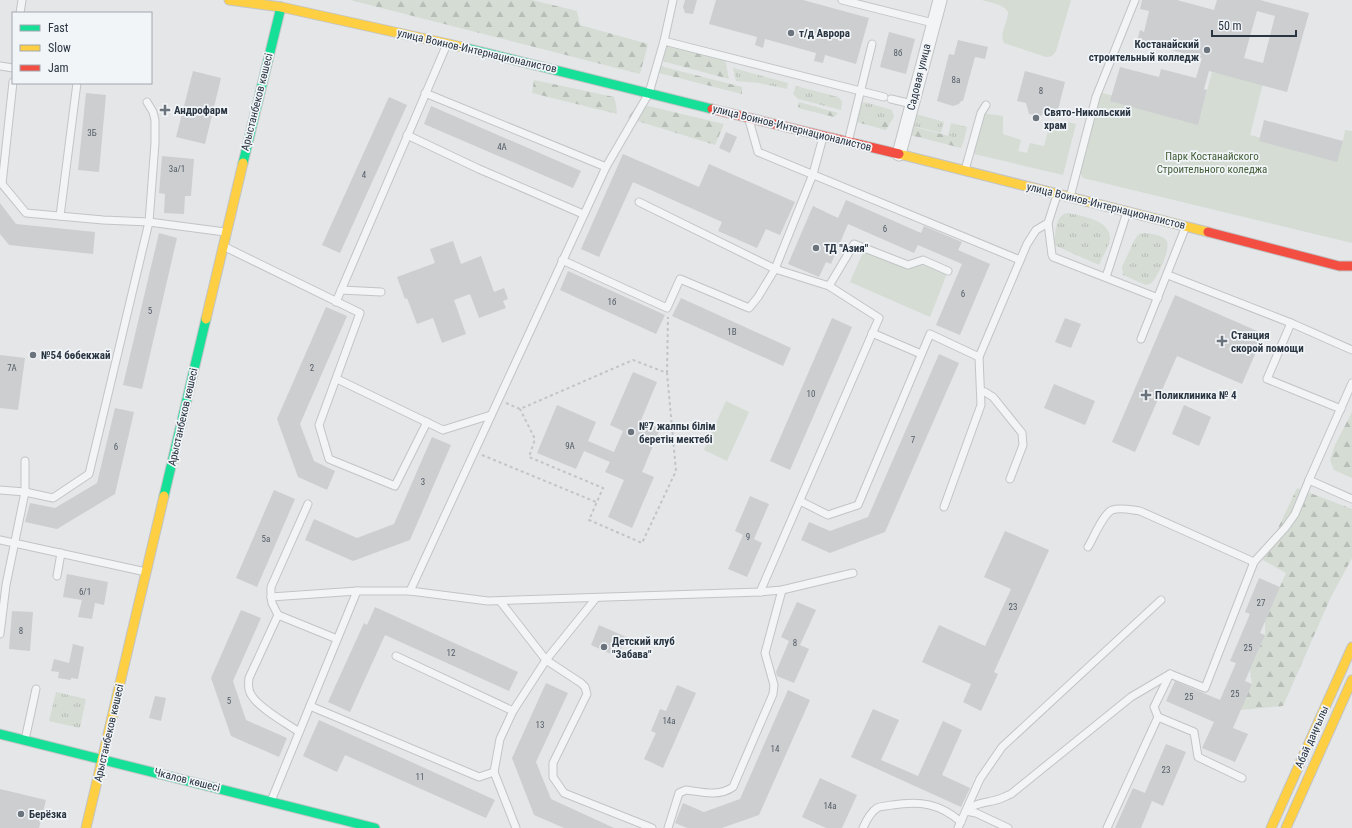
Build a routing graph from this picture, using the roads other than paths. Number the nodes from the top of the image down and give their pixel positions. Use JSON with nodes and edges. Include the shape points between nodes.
{"nodes":[{"id":1,"x":22,"y":0,"type":"edge"},
{"id":2,"x":229,"y":0,"type":"edge"},
{"id":3,"x":673,"y":0,"type":"edge"},
{"id":4,"x":842,"y":0,"type":"edge"},
{"id":5,"x":940,"y":0,"type":"edge"},
{"id":6,"x":1135,"y":0,"type":"edge"},
{"id":7,"x":281,"y":3,"type":"edge"},
{"id":8,"x":20,"y":12,"type":"edge"},
{"id":9,"x":933,"y":23,"type":"junction"},
{"id":10,"x":664,"y":41,"type":"junction"},
{"id":11,"x":447,"y":43,"type":"junction"},
{"id":12,"x":872,"y":44,"type":"dead end"},
{"id":13,"x":0,"y":66,"type":"edge"},
{"id":14,"x":12,"y":68,"type":"edge"},
{"id":15,"x":13,"y":84,"type":"edge"},
{"id":16,"x":77,"y":84,"type":"edge"},
{"id":17,"x":860,"y":91,"type":"junction"},
{"id":18,"x":425,"y":93,"type":"junction"},
{"id":19,"x":649,"y":93,"type":"junction"},
{"id":20,"x":147,"y":102,"type":"dead end"},
{"id":21,"x":912,"y":104,"type":"junction"},
{"id":22,"x":986,"y":105,"type":"dead end"},
{"id":23,"x":748,"y":118,"type":"junction"},
{"id":24,"x":407,"y":135,"type":"junction"},
{"id":25,"x":823,"y":136,"type":"junction"},
{"id":26,"x":848,"y":142,"type":"junction"},
{"id":27,"x":899,"y":154,"type":"junction"},
{"id":28,"x":606,"y":167,"type":"junction"},
{"id":29,"x":965,"y":170,"type":"junction"},
{"id":30,"x":813,"y":174,"type":"junction"},
{"id":31,"x":1057,"y":194,"type":"junction"},
{"id":32,"x":1070,"y":197,"type":"junction"},
{"id":33,"x":639,"y":202,"type":"dead end"},
{"id":34,"x":1127,"y":212,"type":"junction"},
{"id":35,"x":583,"y":214,"type":"junction"},
{"id":36,"x":60,"y":216,"type":"junction"},
{"id":37,"x":149,"y":222,"type":"junction"},
{"id":38,"x":1048,"y":223,"type":"junction"},
{"id":39,"x":1186,"y":226,"type":"junction"},
{"id":40,"x":226,"y":232,"type":"junction"},
{"id":41,"x":222,"y":246,"type":"junction"},
{"id":42,"x":562,"y":260,"type":"junction"},
{"id":43,"x":1020,"y":260,"type":"junction"},
{"id":44,"x":1352,"y":266,"type":"edge"},
{"id":45,"x":775,"y":269,"type":"junction"},
{"id":46,"x":948,"y":271,"type":"dead end"},
{"id":47,"x":1168,"y":275,"type":"junction"},
{"id":48,"x":1106,"y":277,"type":"junction"},
{"id":49,"x":829,"y":286,"type":"junction"},
{"id":50,"x":341,"y":290,"type":"junction"},
{"id":51,"x":381,"y":292,"type":"dead end"},
{"id":52,"x":1158,"y":298,"type":"junction"},
{"id":53,"x":336,"y":302,"type":"junction"},
{"id":54,"x":1291,"y":323,"type":"junction"},
{"id":55,"x":872,"y":333,"type":"junction"},
{"id":56,"x":1141,"y":339,"type":"dead end"},
{"id":57,"x":1352,"y":350,"type":"edge"},
{"id":58,"x":921,"y":354,"type":"junction"},
{"id":59,"x":979,"y":357,"type":"junction"},
{"id":60,"x":337,"y":379,"type":"junction"},
{"id":61,"x":1352,"y":383,"type":"edge"},
{"id":62,"x":981,"y":391,"type":"junction"},
{"id":63,"x":1341,"y":409,"type":"junction"},
{"id":64,"x":491,"y":415,"type":"junction"},
{"id":65,"x":427,"y":422,"type":"junction"},
{"id":66,"x":25,"y":461,"type":"dead end"},
{"id":67,"x":1010,"y":479,"type":"dead end"},
{"id":68,"x":1310,"y":480,"type":"junction"},
{"id":69,"x":0,"y":490,"type":"edge"},
{"id":70,"x":25,"y":492,"type":"junction"},
{"id":71,"x":1352,"y":498,"type":"edge"},
{"id":72,"x":800,"y":501,"type":"junction"},
{"id":73,"x":308,"y":504,"type":"dead end"},
{"id":74,"x":944,"y":507,"type":"dead end"},
{"id":75,"x":0,"y":540,"type":"edge"},
{"id":76,"x":13,"y":543,"type":"junction"},
{"id":77,"x":1088,"y":547,"type":"dead end"},
{"id":78,"x":62,"y":553,"type":"junction"},
{"id":79,"x":1254,"y":562,"type":"junction"},
{"id":80,"x":147,"y":572,"type":"junction"},
{"id":81,"x":853,"y":573,"type":"dead end"},
{"id":82,"x":57,"y":576,"type":"dead end"},
{"id":83,"x":782,"y":590,"type":"junction"},
{"id":84,"x":357,"y":591,"type":"junction"},
{"id":85,"x":410,"y":591,"type":"junction"},
{"id":86,"x":760,"y":592,"type":"junction"},
{"id":87,"x":271,"y":597,"type":"junction"},
{"id":88,"x":596,"y":598,"type":"junction"},
{"id":89,"x":1161,"y":600,"type":"dead end"},
{"id":90,"x":500,"y":601,"type":"junction"},
{"id":91,"x":278,"y":615,"type":"junction"},
{"id":92,"x":0,"y":634,"type":"edge"},
{"id":93,"x":337,"y":639,"type":"junction"},
{"id":94,"x":1352,"y":647,"type":"edge"},
{"id":95,"x":396,"y":656,"type":"dead end"},
{"id":96,"x":546,"y":660,"type":"junction"},
{"id":97,"x":1170,"y":674,"type":"junction"},
{"id":98,"x":1352,"y":680,"type":"edge"},
{"id":99,"x":36,"y":689,"type":"dead end"},
{"id":100,"x":310,"y":706,"type":"junction"},
{"id":101,"x":514,"y":711,"type":"junction"},
{"id":102,"x":1158,"y":717,"type":"junction"},
{"id":103,"x":299,"y":732,"type":"junction"},
{"id":104,"x":0,"y":734,"type":"edge"},
{"id":105,"x":25,"y":740,"type":"junction"},
{"id":106,"x":103,"y":759,"type":"junction"},
{"id":107,"x":494,"y":772,"type":"junction"},
{"id":108,"x":1242,"y":778,"type":"dead end"},
{"id":109,"x":271,"y":802,"type":"junction"},
{"id":110,"x":966,"y":811,"type":"junction"},
{"id":111,"x":960,"y":825,"type":"edge"},
{"id":112,"x":86,"y":828,"type":"edge"},
{"id":113,"x":375,"y":828,"type":"edge"},
{"id":114,"x":516,"y":828,"type":"edge"},
{"id":115,"x":652,"y":828,"type":"edge"},
{"id":116,"x":668,"y":828,"type":"edge"},
{"id":117,"x":863,"y":828,"type":"edge"},
{"id":118,"x":1008,"y":828,"type":"edge"},
{"id":119,"x":1106,"y":828,"type":"edge"},
{"id":120,"x":1271,"y":828,"type":"edge"},
{"id":121,"x":1286,"y":828,"type":"edge"}],
"edges":[{"from":1,"to":8,"type":"lane"},
{"from":2,"to":7,"type":"street","name":"улица Воинов-Интернационалистов"},
{"from":3,"to":10,"type":"lane"},
{"from":4,"to":9,"type":"lane"},
{"from":5,"to":9,"type":"street","name":"Садовая улица"},
{"from":6,"to":32,"type":"lane","via":[[1096,97]]},
{"from":7,"to":11,"type":"street","name":"улица Воинов-Интернационалистов"},
{"from":7,"to":40,"type":"street","name":"Арыстанбеков көшесі"},
{"from":9,"to":21,"type":"street","name":"Садовая улица"},
{"from":10,"to":17,"type":"lane"},
{"from":10,"to":19,"type":"lane"},
{"from":11,"to":18,"type":"lane"},
{"from":11,"to":19,"type":"street","name":"улица Воинов-Интернационалистов"},
{"from":12,"to":17,"type":"lane"},
{"from":13,"to":14,"type":"lane"},
{"from":15,"to":36,"type":"lane","via":[[2,184],[26,213]]},
{"from":16,"to":36,"type":"lane"},
{"from":17,"to":21,"type":"lane"},
{"from":17,"to":26,"type":"lane"},
{"from":18,"to":24,"type":"lane"},
{"from":18,"to":28,"type":"lane"},
{"from":19,"to":23,"type":"street","name":"улица Воинов-Интернационалистов"},
{"from":19,"to":28,"type":"lane"},
{"from":20,"to":37,"type":"lane","via":[[155,120],[156,143]]},
{"from":21,"to":27,"type":"street","name":"Садовая улица"},
{"from":22,"to":29,"type":"lane","via":[[981,113]]},
{"from":23,"to":25,"type":"street","name":"улица Воинов-Интернационалистов"},
{"from":23,"to":30,"type":"lane","via":[[758,152]]},
{"from":24,"to":35,"type":"lane"},
{"from":24,"to":50,"type":"lane"},
{"from":25,"to":26,"type":"street","name":"улица Воинов-Интернационалистов"},
{"from":25,"to":30,"type":"lane"},
{"from":26,"to":27,"type":"street","name":"улица Воинов-Интернационалистов"},
{"from":27,"to":29,"type":"street","name":"улица Воинов-Интернационалистов"},
{"from":28,"to":35,"type":"lane"},
{"from":29,"to":31,"type":"street","name":"улица Воинов-Интернационалистов"},
{"from":30,"to":43,"type":"lane"},
{"from":30,"to":45,"type":"lane"},
{"from":31,"to":32,"type":"street","name":"улица Воинов-Интернационалистов"},
{"from":31,"to":38,"type":"lane"},
{"from":32,"to":34,"type":"street","name":"улица Воинов-Интернационалистов"},
{"from":33,"to":45,"type":"lane"},
{"from":34,"to":39,"type":"street","name":"улица Воинов-Интернационалистов"},
{"from":34,"to":48,"type":"lane"},
{"from":35,"to":42,"type":"lane"},
{"from":36,"to":37,"type":"lane"},
{"from":37,"to":40,"type":"lane"},
{"from":37,"to":70,"type":"lane","via":[[89,474],[53,498]]},
{"from":38,"to":43,"type":"lane","via":[[1036,230]]},
{"from":38,"to":48,"type":"lane","via":[[1053,257]]},
{"from":39,"to":44,"type":"street","name":"улица Воинов-Интернационалистов","via":[[1339,266]]},
{"from":39,"to":47,"type":"lane"},
{"from":40,"to":41,"type":"street","name":"Арыстанбеков көшесі"},
{"from":41,"to":53,"type":"lane"},
{"from":41,"to":80,"type":"street","name":"Арыстанбеков көшесі"},
{"from":42,"to":45,"type":"lane","via":[[667,308],[680,279],[749,308]]},
{"from":42,"to":64,"type":"lane"},
{"from":43,"to":59,"type":"lane"},
{"from":45,"to":49,"type":"lane"},
{"from":46,"to":49,"type":"lane","via":[[923,260],[908,265],[854,244]]},
{"from":47,"to":52,"type":"lane"},
{"from":47,"to":54,"type":"lane"},
{"from":48,"to":52,"type":"lane"},
{"from":49,"to":55,"type":"lane","via":[[878,318]]},
{"from":50,"to":51,"type":"lane"},
{"from":50,"to":53,"type":"lane"},
{"from":52,"to":56,"type":"lane"},
{"from":53,"to":60,"type":"lane","via":[[360,313]]},
{"from":54,"to":57,"type":"lane"},
{"from":54,"to":63,"type":"lane","via":[[1267,379]]},
{"from":55,"to":58,"type":"lane"},
{"from":55,"to":72,"type":"lane"},
{"from":58,"to":59,"type":"lane","via":[[930,334]]},
{"from":58,"to":72,"type":"lane","via":[[858,505],[828,515]]},
{"from":59,"to":62,"type":"lane"},
{"from":60,"to":65,"type":"lane"},
{"from":60,"to":65,"type":"lane","via":[[320,425],[329,459],[396,486]]},
{"from":61,"to":63,"type":"lane"},
{"from":62,"to":67,"type":"lane","via":[[993,397],[1022,433],[1023,445]]},
{"from":62,"to":74,"type":"lane","via":[[981,405]]},
{"from":63,"to":68,"type":"lane"},
{"from":64,"to":65,"type":"lane","via":[[443,430]]},
{"from":64,"to":85,"type":"lane"},
{"from":66,"to":70,"type":"lane"},
{"from":68,"to":71,"type":"lane"},
{"from":68,"to":79,"type":"lane","via":[[1295,514]]},
{"from":69,"to":70,"type":"lane"},
{"from":70,"to":76,"type":"lane"},
{"from":72,"to":86,"type":"lane"},
{"from":73,"to":87,"type":"lane","via":[[272,588]]},
{"from":75,"to":76,"type":"lane"},
{"from":76,"to":78,"type":"lane"},
{"from":76,"to":92,"type":"lane"},
{"from":77,"to":79,"type":"lane","via":[[1110,511],[1125,508],[1140,511]]},
{"from":78,"to":80,"type":"lane"},
{"from":78,"to":82,"type":"lane"},
{"from":79,"to":97,"type":"lane","via":[[1205,688]]},
{"from":80,"to":106,"type":"street","name":"Арыстанбеков көшесі"},
{"from":81,"to":83,"type":"lane"},
{"from":83,"to":86,"type":"lane"},
{"from":83,"to":116,"type":"lane","via":[[765,653],[774,685],[773,694],[732,787],[719,794],[686,790],[679,793]]},
{"from":84,"to":85,"type":"lane"},
{"from":84,"to":87,"type":"lane"},
{"from":84,"to":93,"type":"lane"},
{"from":85,"to":90,"type":"lane"},
{"from":86,"to":88,"type":"lane"},
{"from":87,"to":91,"type":"lane"},
{"from":88,"to":90,"type":"lane"},
{"from":88,"to":96,"type":"lane"},
{"from":89,"to":110,"type":"lane","via":[[1002,747],[980,779]]},
{"from":90,"to":96,"type":"lane"},
{"from":91,"to":93,"type":"lane"},
{"from":91,"to":103,"type":"lane","via":[[249,678],[248,686],[257,703]]},
{"from":93,"to":100,"type":"lane"},
{"from":94,"to":120,"type":"street","name":"Абай даңғылы"},
{"from":95,"to":101,"type":"lane"},
{"from":96,"to":101,"type":"lane"},
{"from":96,"to":115,"type":"lane","via":[[581,683],[587,694],[553,763],[553,777],[564,793]]},
{"from":97,"to":102,"type":"lane","via":[[1154,707]]},
{"from":97,"to":110,"type":"lane","via":[[1131,697],[1011,794],[983,802]]},
{"from":98,"to":121,"type":"street","name":"Абай даңғылы"},
{"from":99,"to":105,"type":"lane"},
{"from":100,"to":103,"type":"lane"},
{"from":100,"to":107,"type":"lane","via":[[479,777]]},
{"from":101,"to":107,"type":"lane","via":[[500,739]]},
{"from":102,"to":108,"type":"lane","via":[[1194,732],[1198,757]]},
{"from":102,"to":119,"type":"lane"},
{"from":103,"to":109,"type":"lane"},
{"from":104,"to":105,"type":"street","name":"Чкалов көшесі"},
{"from":105,"to":106,"type":"street","name":"Чкалов көшесі"},
{"from":106,"to":109,"type":"street","name":"Чкалов көшесі"},
{"from":106,"to":112,"type":"street","name":"Арыстанбеков көшесі"},
{"from":107,"to":114,"type":"lane"},
{"from":109,"to":113,"type":"street","name":"Чкалов көшесі"},
{"from":110,"to":111,"type":"lane"},
{"from":110,"to":118,"type":"lane"},
{"from":111,"to":117,"type":"lane","via":[[952,814],[922,802],[878,808]]}]}
